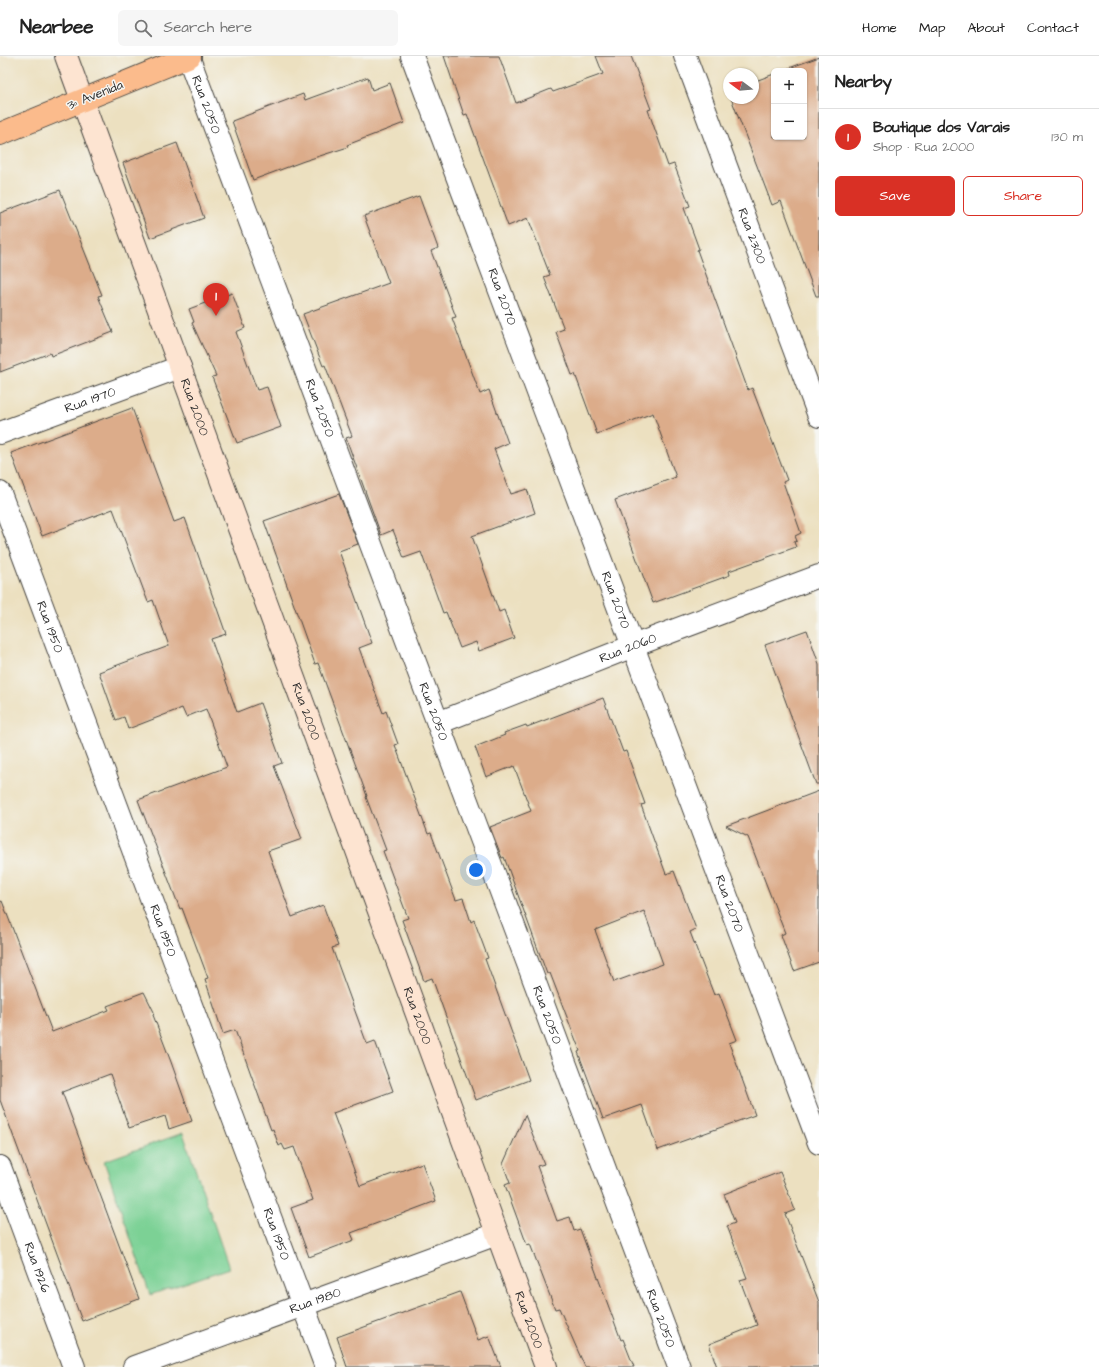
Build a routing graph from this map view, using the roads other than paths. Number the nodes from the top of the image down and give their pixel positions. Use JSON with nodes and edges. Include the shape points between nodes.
{"nodes":[{"id":1,"x":66,"y":56,"type":"edge"},
{"id":2,"x":189,"y":56,"type":"edge"},
{"id":3,"x":412,"y":56,"type":"edge"},
{"id":4,"x":685,"y":56,"type":"edge"},
{"id":5,"x":82,"y":100,"type":"junction"},
{"id":6,"x":0,"y":134,"type":"edge"},
{"id":7,"x":180,"y":367,"type":"junction"},
{"id":8,"x":819,"y":416,"type":"edge"},
{"id":9,"x":0,"y":433,"type":"edge"},
{"id":10,"x":0,"y":494,"type":"edge"},
{"id":11,"x":819,"y":576,"type":"edge"},
{"id":12,"x":633,"y":646,"type":"junction"},
{"id":13,"x":438,"y":723,"type":"junction"},
{"id":14,"x":819,"y":1143,"type":"edge"},
{"id":15,"x":0,"y":1167,"type":"edge"},
{"id":16,"x":497,"y":1234,"type":"junction"},
{"id":17,"x":303,"y":1305,"type":"junction"},
{"id":18,"x":74,"y":1367,"type":"edge"},
{"id":19,"x":134,"y":1367,"type":"edge"},
{"id":20,"x":326,"y":1367,"type":"edge"},
{"id":21,"x":546,"y":1367,"type":"edge"},
{"id":22,"x":679,"y":1367,"type":"edge"}],
"edges":[{"from":1,"to":5,"type":"main road","name":"Rua 2000"},
{"from":2,"to":5,"type":"main road","name":"3ª Avenida"},
{"from":2,"to":13,"type":"street","name":"Rua 2050"},
{"from":3,"to":12,"type":"street","name":"Rua 2070"},
{"from":4,"to":8,"type":"street","name":"Rua 2300"},
{"from":5,"to":6,"type":"main road","name":"3ª Avenida"},
{"from":5,"to":7,"type":"main road","name":"Rua 2000"},
{"from":7,"to":9,"type":"street","name":"Rua 1970"},
{"from":7,"to":16,"type":"main road","name":"Rua 2000"},
{"from":10,"to":17,"type":"street","name":"Rua 1950"},
{"from":11,"to":12,"type":"street","name":"Rua 2060"},
{"from":12,"to":13,"type":"street","name":"Rua 2060"},
{"from":12,"to":14,"type":"street","name":"Rua 2070"},
{"from":13,"to":22,"type":"street","name":"Rua 2050"},
{"from":15,"to":18,"type":"street","name":"Rua 1926"},
{"from":16,"to":17,"type":"street","name":"Rua 1980"},
{"from":16,"to":21,"type":"main road","name":"Rua 2000"},
{"from":17,"to":19,"type":"street","name":"Rua 1980"},
{"from":17,"to":20,"type":"street","name":"Rua 1950"}]}
